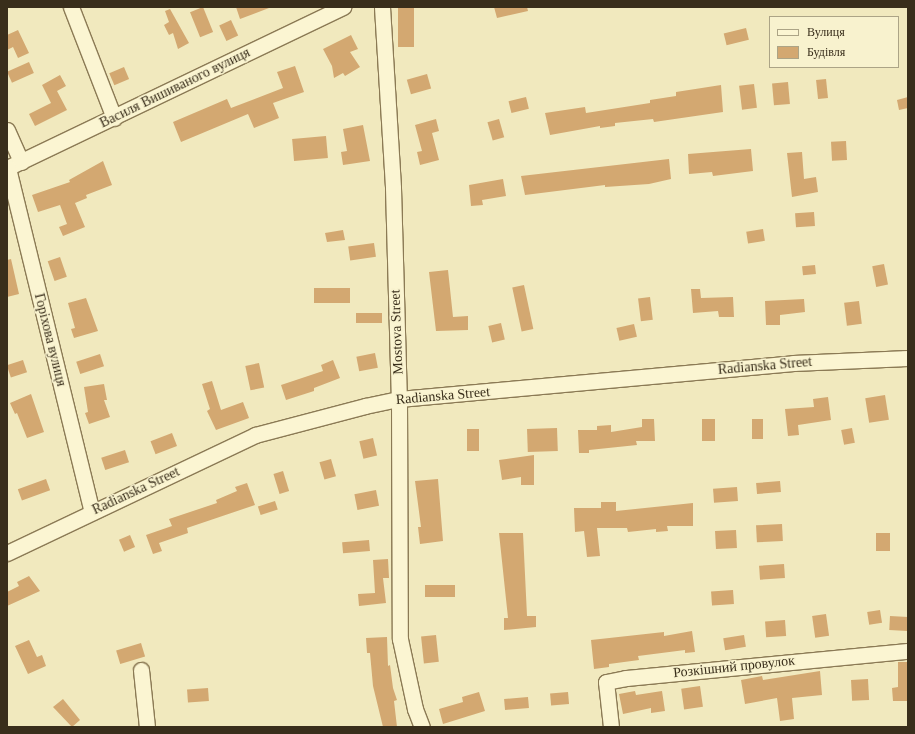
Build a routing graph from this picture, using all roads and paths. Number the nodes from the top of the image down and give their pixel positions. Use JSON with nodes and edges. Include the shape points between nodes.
{"nodes":[{"id":1,"x":71,"y":7,"type":"edge"},
{"id":2,"x":343,"y":7,"type":"edge"},
{"id":3,"x":382,"y":7,"type":"edge"},
{"id":4,"x":114,"y":118,"type":"junction"},
{"id":5,"x":7,"y":130,"type":"edge"},
{"id":6,"x":12,"y":166,"type":"edge"},
{"id":7,"x":908,"y":358,"type":"edge"},
{"id":8,"x":399,"y":399,"type":"junction"},
{"id":9,"x":92,"y":512,"type":"junction"},
{"id":10,"x":7,"y":553,"type":"edge"},
{"id":11,"x":908,"y":651,"type":"edge"},
{"id":12,"x":141,"y":670,"type":"dead end"},
{"id":13,"x":147,"y":727,"type":"edge"},
{"id":14,"x":422,"y":727,"type":"edge"},
{"id":15,"x":611,"y":727,"type":"edge"}],
"edges":[{"from":1,"to":4,"type":"street"},
{"from":2,"to":4,"type":"street","name":"Василя Вишиваного вулиця"},
{"from":3,"to":8,"type":"street","name":"Mostova Street","via":[[393,188]]},
{"from":4,"to":6,"type":"street","name":"Василя Вишиваного вулиця"},
{"from":5,"to":6,"type":"street","name":"Горіхова вулиця"},
{"from":6,"to":9,"type":"street","name":"Горіхова вулиця"},
{"from":7,"to":8,"type":"street","name":"Radianska Street","via":[[793,363]]},
{"from":8,"to":9,"type":"street","name":"Radianska Street","via":[[255,435]]},
{"from":8,"to":14,"type":"street","name":"Mostova Street","via":[[400,639],[415,709]]},
{"from":9,"to":10,"type":"street","name":"Radianska Street"},
{"from":11,"to":15,"type":"street","name":"Розкішний провулок","via":[[606,682]]},
{"from":12,"to":13,"type":"street"}]}
